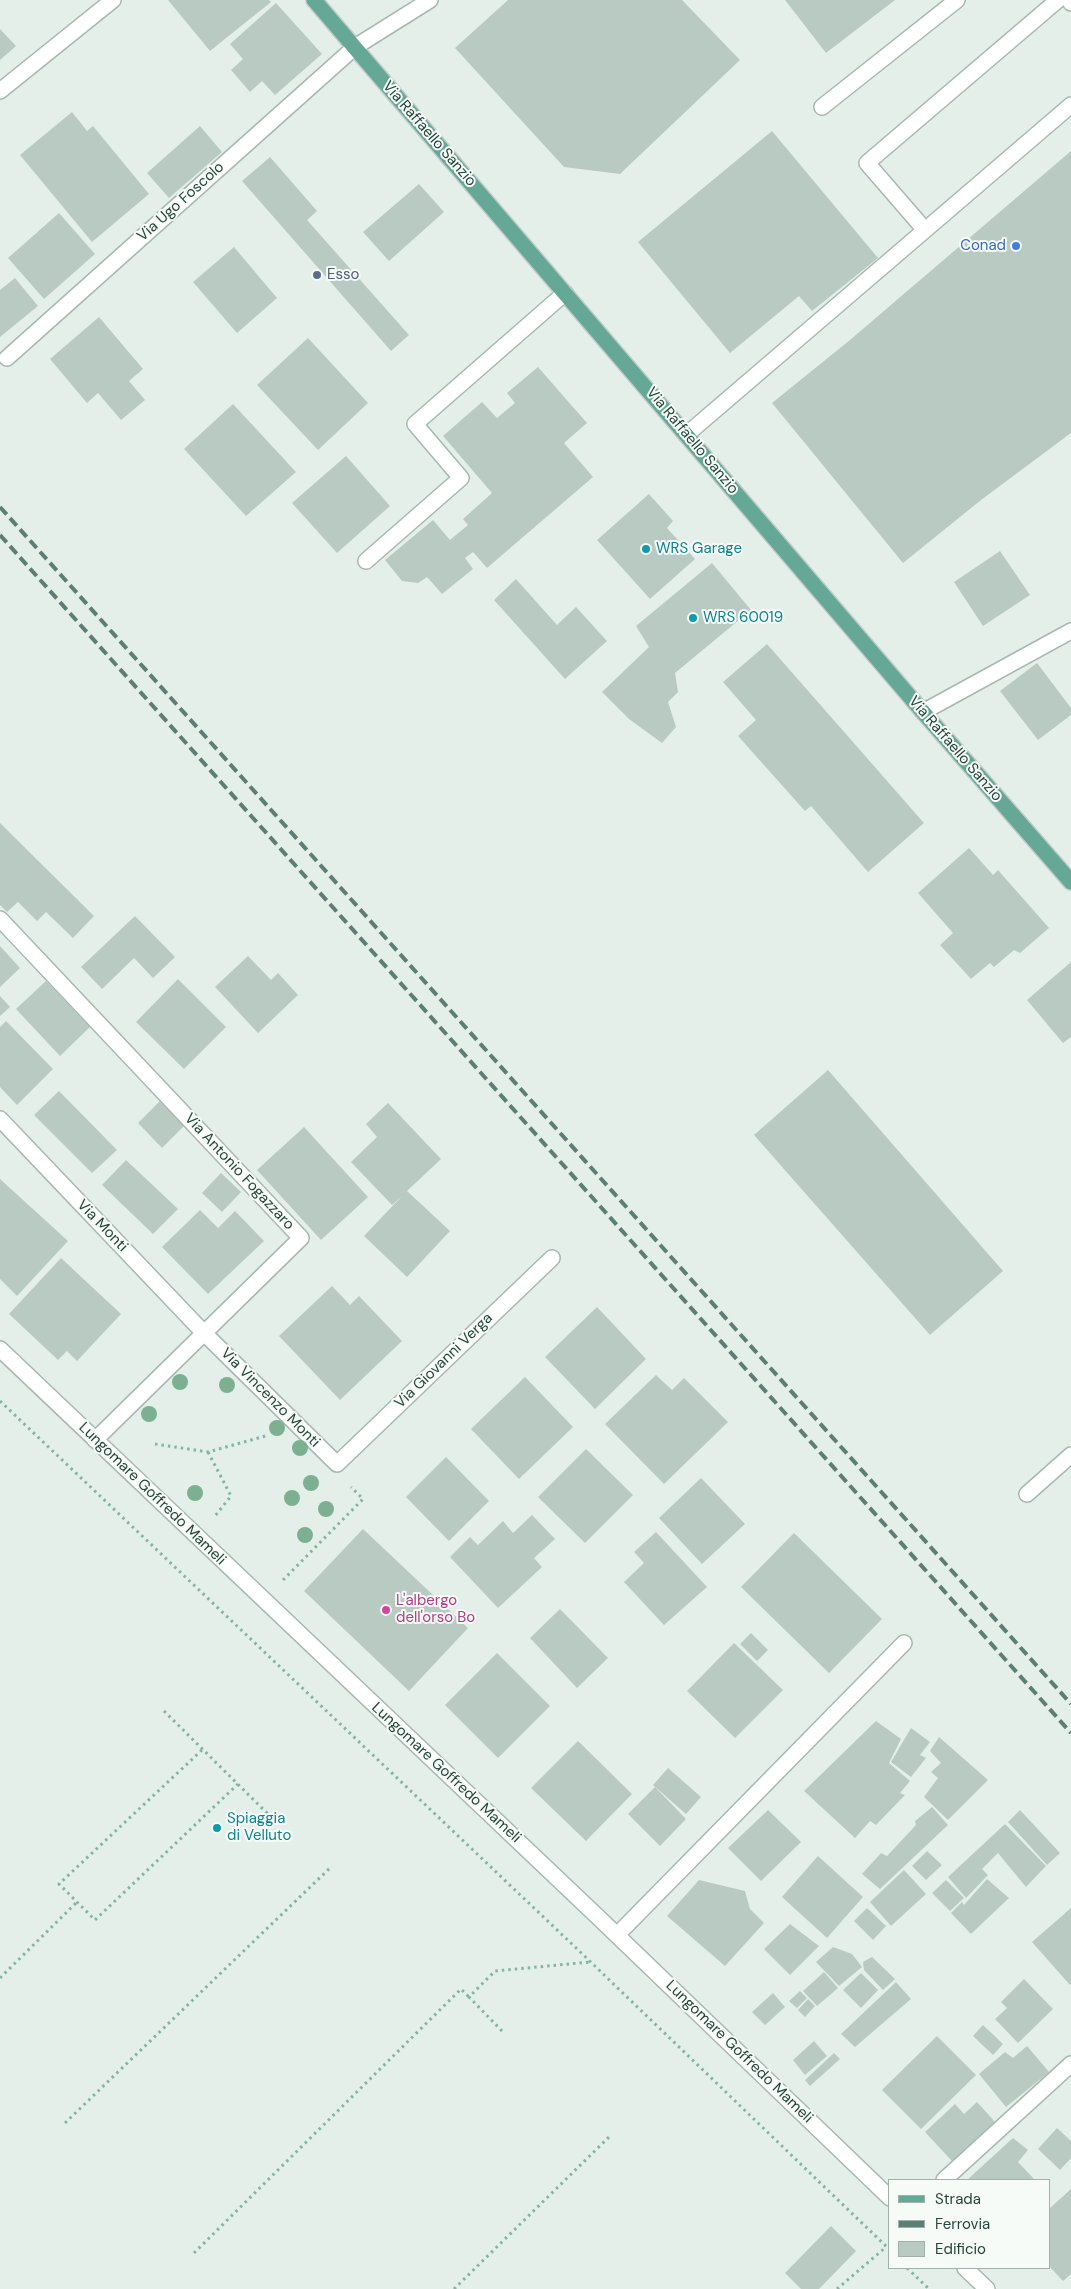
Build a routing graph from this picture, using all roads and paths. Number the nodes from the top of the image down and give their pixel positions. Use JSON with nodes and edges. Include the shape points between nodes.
{"nodes":[{"id":1,"x":112,"y":0,"type":"edge"},
{"id":2,"x":314,"y":0,"type":"edge"},
{"id":3,"x":430,"y":0,"type":"edge"},
{"id":4,"x":957,"y":0,"type":"edge"},
{"id":5,"x":1058,"y":0,"type":"edge"},
{"id":6,"x":354,"y":47,"type":"junction"},
{"id":7,"x":0,"y":91,"type":"edge"},
{"id":8,"x":1071,"y":105,"type":"edge"},
{"id":9,"x":822,"y":107,"type":"dead end"},
{"id":10,"x":925,"y":230,"type":"junction"},
{"id":11,"x":565,"y":294,"type":"junction"},
{"id":12,"x":7,"y":358,"type":"dead end"},
{"id":13,"x":686,"y":435,"type":"junction"},
{"id":14,"x":366,"y":561,"type":"dead end"},
{"id":15,"x":1071,"y":631,"type":"edge"},
{"id":16,"x":923,"y":712,"type":"junction"},
{"id":17,"x":1071,"y":882,"type":"edge"},
{"id":18,"x":0,"y":919,"type":"edge"},
{"id":19,"x":0,"y":1119,"type":"edge"},
{"id":20,"x":552,"y":1258,"type":"dead end"},
{"id":21,"x":203,"y":1332,"type":"junction"},
{"id":22,"x":0,"y":1349,"type":"edge"},
{"id":23,"x":0,"y":1401,"type":"edge"},
{"id":24,"x":272,"y":1434,"type":"dead end"},
{"id":25,"x":95,"y":1440,"type":"junction"},
{"id":26,"x":156,"y":1444,"type":"dead end"},
{"id":27,"x":1071,"y":1455,"type":"edge"},
{"id":28,"x":337,"y":1464,"type":"joint"},
{"id":29,"x":350,"y":1486,"type":"dead end"},
{"id":30,"x":1028,"y":1494,"type":"dead end"},
{"id":31,"x":282,"y":1582,"type":"dead end"},
{"id":32,"x":904,"y":1643,"type":"dead end"},
{"id":33,"x":164,"y":1711,"type":"dead end"},
{"id":34,"x":202,"y":1750,"type":"junction"},
{"id":35,"x":238,"y":1784,"type":"junction"},
{"id":36,"x":272,"y":1818,"type":"dead end"},
{"id":37,"x":332,"y":1866,"type":"dead end"},
{"id":38,"x":77,"y":1902,"type":"junction"},
{"id":39,"x":617,"y":1935,"type":"junction"},
{"id":40,"x":591,"y":1962,"type":"junction"},
{"id":41,"x":0,"y":1978,"type":"edge"},
{"id":42,"x":469,"y":1997,"type":"junction"},
{"id":43,"x":502,"y":2031,"type":"dead end"},
{"id":44,"x":1071,"y":2064,"type":"edge"},
{"id":45,"x":65,"y":2123,"type":"dead end"},
{"id":46,"x":610,"y":2136,"type":"dead end"},
{"id":47,"x":945,"y":2179,"type":"edge"},
{"id":48,"x":888,"y":2196,"type":"edge"},
{"id":49,"x":888,"y":2249,"type":"edge"},
{"id":50,"x":194,"y":2253,"type":"dead end"},
{"id":51,"x":909,"y":2269,"type":"edge"},
{"id":52,"x":966,"y":2269,"type":"edge"},
{"id":53,"x":454,"y":2289,"type":"edge"},
{"id":54,"x":837,"y":2289,"type":"edge"},
{"id":55,"x":929,"y":2289,"type":"edge"},
{"id":56,"x":986,"y":2289,"type":"edge"}],
"edges":[{"from":1,"to":7,"type":"street"},
{"from":2,"to":6,"type":"main road","name":"Via Raffaello Sanzio"},
{"from":3,"to":6,"type":"street","name":"Via Ugo Foscolo"},
{"from":4,"to":9,"type":"street"},
{"from":5,"to":10,"type":"street","via":[[867,163]]},
{"from":6,"to":11,"type":"main road","name":"Via Raffaello Sanzio"},
{"from":6,"to":12,"type":"street","name":"Via Ugo Foscolo"},
{"from":8,"to":10,"type":"street"},
{"from":10,"to":13,"type":"street"},
{"from":11,"to":13,"type":"main road","name":"Via Raffaello Sanzio"},
{"from":11,"to":14,"type":"street","via":[[415,424],[461,478]]},
{"from":13,"to":16,"type":"main road","name":"Via Raffaello Sanzio"},
{"from":15,"to":16,"type":"street"},
{"from":16,"to":17,"type":"main road","name":"Via Raffaello Sanzio"},
{"from":18,"to":21,"type":"street","name":"Via Antonio Fogazzaro","via":[[301,1238]]},
{"from":19,"to":21,"type":"street","name":"Via Monti"},
{"from":20,"to":28,"type":"street","name":"Via Giovanni Verga"},
{"from":21,"to":25,"type":"street","name":"Via Antonio Fogazzaro"},
{"from":21,"to":28,"type":"street","name":"Via Vincenzo Monti"},
{"from":22,"to":25,"type":"street","name":"Lungomare Goffredo Mameli"},
{"from":23,"to":40,"type":"path"},
{"from":24,"to":26,"type":"path","via":[[208,1452]]},
{"from":25,"to":39,"type":"street","name":"Lungomare Goffredo Mameli"},
{"from":27,"to":30,"type":"street"},
{"from":29,"to":31,"type":"path","via":[[363,1499]]},
{"from":32,"to":39,"type":"street"},
{"from":33,"to":34,"type":"path"},
{"from":34,"to":35,"type":"path"},
{"from":34,"to":38,"type":"path","via":[[60,1884]]},
{"from":35,"to":36,"type":"path"},
{"from":35,"to":38,"type":"path","via":[[95,1920]]},
{"from":37,"to":45,"type":"path"},
{"from":38,"to":41,"type":"path"},
{"from":39,"to":48,"type":"street","name":"Lungomare Goffredo Mameli"},
{"from":40,"to":42,"type":"path","via":[[495,1971]]},
{"from":40,"to":49,"type":"path"},
{"from":42,"to":43,"type":"path"},
{"from":42,"to":50,"type":"path","via":[[461,1990]]},
{"from":44,"to":47,"type":"street"},
{"from":46,"to":53,"type":"path"},
{"from":49,"to":54,"type":"path"},
{"from":51,"to":55,"type":"path"},
{"from":52,"to":56,"type":"street"}]}
